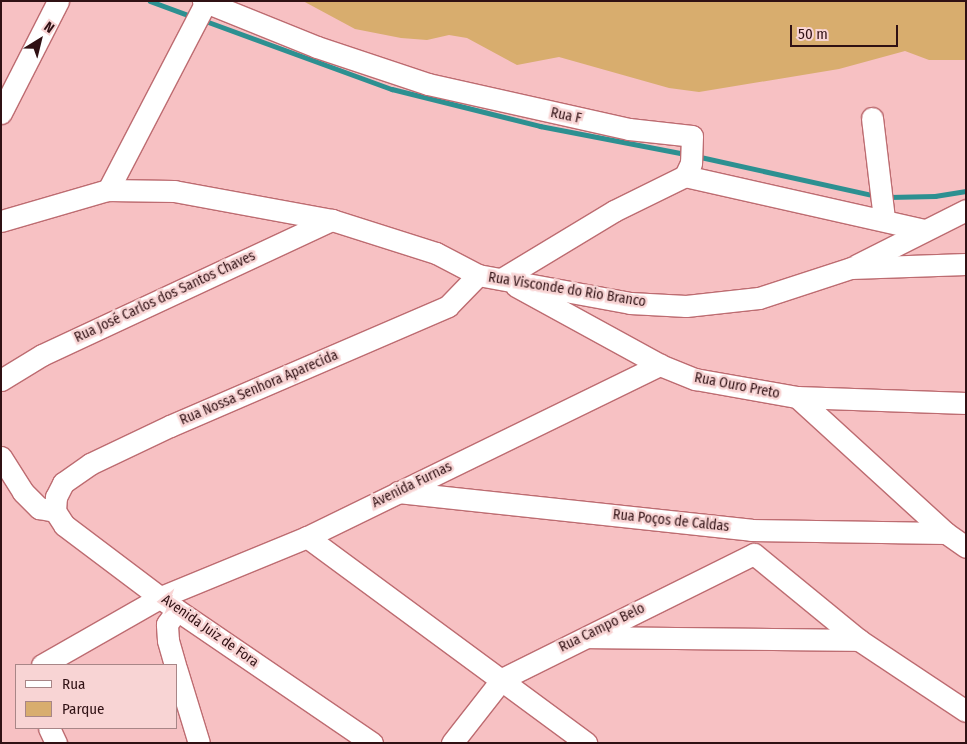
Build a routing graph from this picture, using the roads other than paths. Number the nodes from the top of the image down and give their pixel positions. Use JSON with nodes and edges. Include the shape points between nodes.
{"nodes":[{"id":1,"x":58,"y":1,"type":"edge"},
{"id":2,"x":205,"y":2,"type":"edge"},
{"id":3,"x":1,"y":113,"type":"edge"},
{"id":4,"x":872,"y":118,"type":"dead end"},
{"id":5,"x":684,"y":176,"type":"junction"},
{"id":6,"x":108,"y":190,"type":"junction"},
{"id":7,"x":966,"y":210,"type":"edge"},
{"id":8,"x":884,"y":219,"type":"junction"},
{"id":9,"x":332,"y":220,"type":"junction"},
{"id":10,"x":1,"y":221,"type":"edge"},
{"id":11,"x":924,"y":230,"type":"junction"},
{"id":12,"x":966,"y":264,"type":"edge"},
{"id":13,"x":852,"y":268,"type":"junction"},
{"id":14,"x":478,"y":275,"type":"junction"},
{"id":15,"x":502,"y":278,"type":"junction"},
{"id":16,"x":660,"y":365,"type":"junction"},
{"id":17,"x":1,"y":380,"type":"edge"},
{"id":18,"x":797,"y":397,"type":"junction"},
{"id":19,"x":966,"y":403,"type":"edge"},
{"id":20,"x":1,"y":457,"type":"edge"},
{"id":21,"x":398,"y":492,"type":"junction"},
{"id":22,"x":55,"y":511,"type":"junction"},
{"id":23,"x":751,"y":530,"type":"junction"},
{"id":24,"x":946,"y":533,"type":"junction"},
{"id":25,"x":307,"y":537,"type":"junction"},
{"id":26,"x":966,"y":546,"type":"edge"},
{"id":27,"x":754,"y":554,"type":"junction"},
{"id":28,"x":169,"y":604,"type":"junction"},
{"id":29,"x":584,"y":637,"type":"junction"},
{"id":30,"x":859,"y":640,"type":"junction"},
{"id":31,"x":44,"y":664,"type":"edge"},
{"id":32,"x":175,"y":664,"type":"edge"},
{"id":33,"x":178,"y":674,"type":"edge"},
{"id":34,"x":502,"y":679,"type":"junction"},
{"id":35,"x":966,"y":711,"type":"edge"},
{"id":36,"x":50,"y":729,"type":"edge"},
{"id":37,"x":56,"y":743,"type":"edge"},
{"id":38,"x":198,"y":743,"type":"edge"},
{"id":39,"x":372,"y":743,"type":"edge"},
{"id":40,"x":452,"y":743,"type":"edge"},
{"id":41,"x":586,"y":743,"type":"edge"}],
"edges":[{"from":1,"to":3,"type":"street"},
{"from":2,"to":5,"type":"street","name":"Rua F","via":[[317,47],[428,84],[629,129],[692,136],[691,162]]},
{"from":2,"to":6,"type":"street"},
{"from":4,"to":8,"type":"street"},
{"from":5,"to":8,"type":"street"},
{"from":5,"to":15,"type":"street","via":[[614,211]]},
{"from":6,"to":9,"type":"street","name":"Rua Visconde do Rio Branco","via":[[174,191]]},
{"from":6,"to":10,"type":"street","name":"Rua Visconde do Rio Branco"},
{"from":7,"to":11,"type":"street"},
{"from":8,"to":11,"type":"street"},
{"from":9,"to":14,"type":"street","name":"Rua Visconde do Rio Branco","via":[[436,253]]},
{"from":9,"to":17,"type":"street","name":"Rua José Carlos dos Santos Chaves","via":[[42,355]]},
{"from":11,"to":13,"type":"street"},
{"from":12,"to":13,"type":"street","name":"Rua Visconde do Rio Branco"},
{"from":13,"to":15,"type":"street","name":"Rua Visconde do Rio Branco","via":[[759,298],[686,306],[630,303]]},
{"from":14,"to":15,"type":"street","name":"Rua Visconde do Rio Branco"},
{"from":14,"to":22,"type":"street","name":"Rua Nossa Senhora Aparecida","via":[[448,306],[170,426],[82,468],[63,483],[56,497]]},
{"from":15,"to":16,"type":"street","name":"Rua Ouro Preto"},
{"from":16,"to":18,"type":"street","name":"Rua Ouro Preto","via":[[726,387]]},
{"from":16,"to":21,"type":"street","name":"Avenida Furnas"},
{"from":18,"to":19,"type":"street","name":"Rua Ouro Preto"},
{"from":18,"to":24,"type":"street"},
{"from":20,"to":22,"type":"street","via":[[23,492],[39,508]]},
{"from":21,"to":23,"type":"street","name":"Rua Poços de Caldas"},
{"from":21,"to":25,"type":"street","name":"Avenida Furnas"},
{"from":22,"to":28,"type":"street","name":"Avenida Juiz de Fora","via":[[64,525]]},
{"from":23,"to":24,"type":"street","name":"Rua Poços de Caldas"},
{"from":23,"to":27,"type":"street"},
{"from":24,"to":26,"type":"street"},
{"from":25,"to":28,"type":"street","name":"Avenida Furnas"},
{"from":25,"to":34,"type":"street"},
{"from":27,"to":29,"type":"street","name":"Rua Campo Belo"},
{"from":27,"to":30,"type":"street"},
{"from":28,"to":31,"type":"street","name":"Avenida Furnas"},
{"from":28,"to":32,"type":"street","via":[[168,640]]},
{"from":28,"to":39,"type":"street","name":"Avenida Juiz de Fora"},
{"from":29,"to":30,"type":"street"},
{"from":29,"to":34,"type":"street","name":"Rua Campo Belo"},
{"from":30,"to":35,"type":"street"},
{"from":33,"to":38,"type":"street"},
{"from":34,"to":40,"type":"street","name":"Rua Campo Belo"},
{"from":34,"to":41,"type":"street"},
{"from":36,"to":37,"type":"street"}]}
